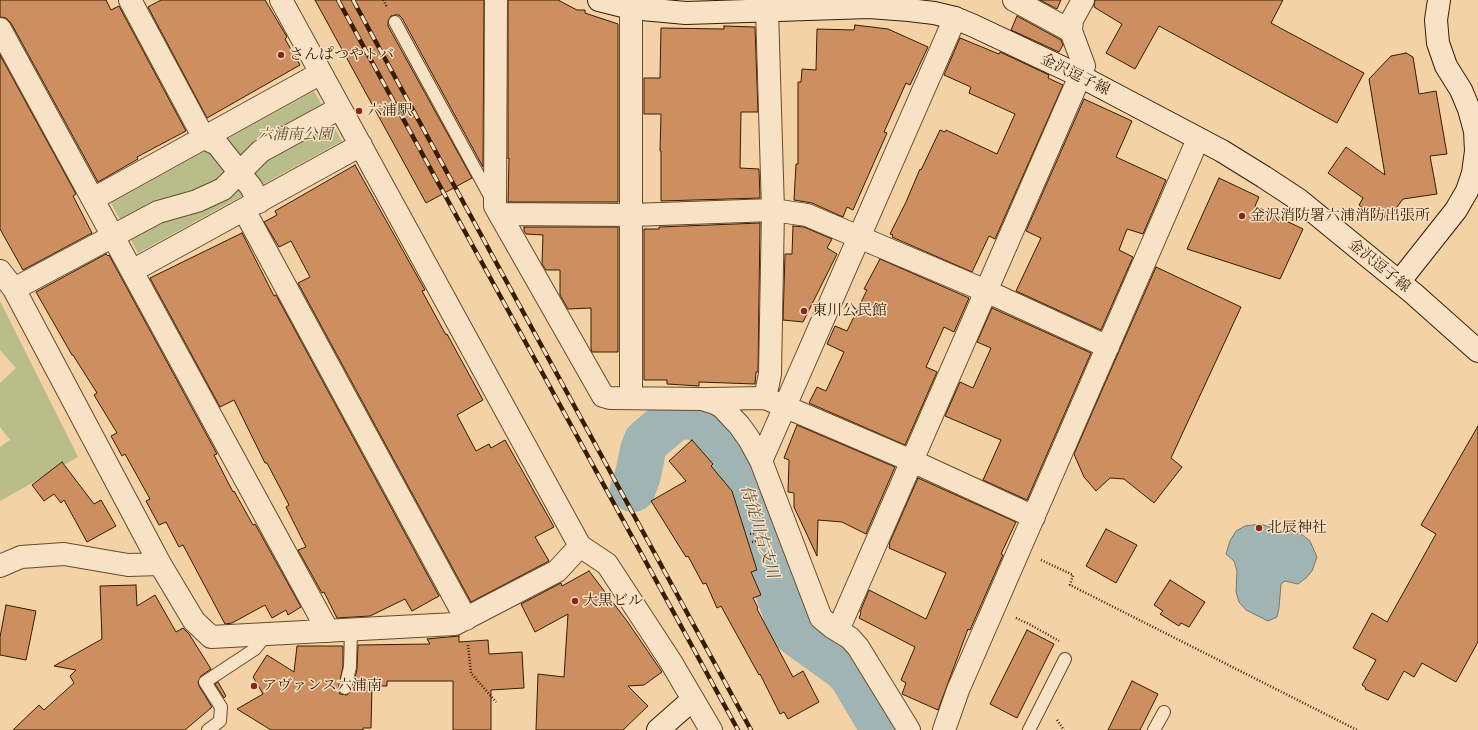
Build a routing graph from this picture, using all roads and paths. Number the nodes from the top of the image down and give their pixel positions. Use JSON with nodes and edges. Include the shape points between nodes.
{"nodes":[{"id":1,"x":130,"y":0,"type":"edge"},
{"id":2,"x":281,"y":0,"type":"edge"},
{"id":3,"x":496,"y":0,"type":"edge"},
{"id":4,"x":600,"y":0,"type":"edge"},
{"id":5,"x":1014,"y":0,"type":"edge"},
{"id":6,"x":1083,"y":0,"type":"edge"},
{"id":7,"x":1439,"y":0,"type":"edge"},
{"id":8,"x":631,"y":8,"type":"junction"},
{"id":9,"x":767,"y":10,"type":"junction"},
{"id":10,"x":954,"y":18,"type":"junction"},
{"id":11,"x":395,"y":22,"type":"dead end"},
{"id":12,"x":0,"y":29,"type":"edge"},
{"id":13,"x":1071,"y":31,"type":"junction"},
{"id":14,"x":322,"y":73,"type":"junction"},
{"id":15,"x":1080,"y":76,"type":"junction"},
{"id":16,"x":340,"y":108,"type":"junction"},
{"id":17,"x":204,"y":138,"type":"junction"},
{"id":18,"x":1198,"y":138,"type":"junction"},
{"id":19,"x":361,"y":145,"type":"junction"},
{"id":20,"x":240,"y":173,"type":"junction"},
{"id":21,"x":92,"y":199,"type":"junction"},
{"id":22,"x":251,"y":206,"type":"junction"},
{"id":23,"x":497,"y":210,"type":"junction"},
{"id":24,"x":773,"y":210,"type":"junction"},
{"id":25,"x":632,"y":215,"type":"junction"},
{"id":26,"x":113,"y":236,"type":"junction"},
{"id":27,"x":859,"y":236,"type":"junction"},
{"id":28,"x":0,"y":270,"type":"edge"},
{"id":29,"x":132,"y":271,"type":"junction"},
{"id":30,"x":1399,"y":282,"type":"junction"},
{"id":31,"x":14,"y":289,"type":"junction"},
{"id":32,"x":986,"y":290,"type":"junction"},
{"id":33,"x":1108,"y":348,"type":"junction"},
{"id":34,"x":1478,"y":351,"type":"edge"},
{"id":35,"x":632,"y":398,"type":"junction"},
{"id":36,"x":702,"y":399,"type":"junction"},
{"id":37,"x":775,"y":403,"type":"junction"},
{"id":38,"x":761,"y":461,"type":"junction"},
{"id":39,"x":912,"y":461,"type":"junction"},
{"id":40,"x":1034,"y":517,"type":"junction"},
{"id":41,"x":580,"y":546,"type":"junction"},
{"id":42,"x":1019,"y":549,"type":"junction"},
{"id":43,"x":160,"y":564,"type":"junction"},
{"id":44,"x":0,"y":566,"type":"edge"},
{"id":45,"x":1014,"y":618,"type":"dead end"},
{"id":46,"x":466,"y":619,"type":"junction"},
{"id":47,"x":351,"y":630,"type":"junction"},
{"id":48,"x":838,"y":630,"type":"junction"},
{"id":49,"x":328,"y":631,"type":"junction"},
{"id":50,"x":267,"y":634,"type":"junction"},
{"id":51,"x":1065,"y":658,"type":"joint"},
{"id":52,"x":345,"y":688,"type":"dead end"},
{"id":53,"x":692,"y":700,"type":"junction"},
{"id":54,"x":496,"y":702,"type":"dead end"},
{"id":55,"x":1164,"y":712,"type":"dead end"},
{"id":56,"x":208,"y":730,"type":"edge"},
{"id":57,"x":658,"y":730,"type":"edge"},
{"id":58,"x":711,"y":730,"type":"edge"},
{"id":59,"x":909,"y":730,"type":"edge"},
{"id":60,"x":944,"y":730,"type":"edge"},
{"id":61,"x":1029,"y":730,"type":"edge"},
{"id":62,"x":1154,"y":730,"type":"edge"},
{"id":63,"x":1357,"y":730,"type":"edge"}],
"edges":[{"from":1,"to":17,"type":"street"},
{"from":2,"to":14,"type":"street"},
{"from":3,"to":23,"type":"street"},
{"from":4,"to":8,"type":"street","name":"金沢逗子線"},
{"from":5,"to":13,"type":"street"},
{"from":6,"to":13,"type":"street","via":[[1072,20]]},
{"from":7,"to":30,"type":"street","via":[[1436,20],[1438,43],[1446,66],[1469,109],[1475,131],[1473,173],[1467,191],[1456,210]]},
{"from":8,"to":9,"type":"street","name":"金沢逗子線","via":[[686,13]]},
{"from":8,"to":25,"type":"street"},
{"from":9,"to":10,"type":"street","name":"金沢逗子線","via":[[869,7],[934,13]]},
{"from":9,"to":24,"type":"street"},
{"from":10,"to":15,"type":"street","name":"金沢逗子線"},
{"from":10,"to":27,"type":"street"},
{"from":11,"to":23,"type":"lane"},
{"from":12,"to":21,"type":"street"},
{"from":13,"to":15,"type":"street","via":[[1084,66]]},
{"from":14,"to":16,"type":"street"},
{"from":14,"to":17,"type":"street"},
{"from":15,"to":18,"type":"street","name":"金沢逗子線"},
{"from":15,"to":32,"type":"street"},
{"from":16,"to":19,"type":"street"},
{"from":16,"to":20,"type":"street","via":[[261,151]]},
{"from":17,"to":20,"type":"street","via":[[217,144]]},
{"from":17,"to":21,"type":"street"},
{"from":18,"to":30,"type":"street","name":"金沢逗子線","via":[[1299,200]]},
{"from":18,"to":33,"type":"street"},
{"from":19,"to":22,"type":"street"},
{"from":19,"to":41,"type":"street"},
{"from":20,"to":22,"type":"street","via":[[251,187]]},
{"from":20,"to":26,"type":"street","via":[[223,190],[197,201],[158,212]]},
{"from":21,"to":26,"type":"street"},
{"from":22,"to":29,"type":"street"},
{"from":22,"to":46,"type":"street"},
{"from":23,"to":25,"type":"street"},
{"from":23,"to":35,"type":"street","via":[[603,396]]},
{"from":24,"to":25,"type":"street"},
{"from":24,"to":27,"type":"street","via":[[807,216]]},
{"from":24,"to":37,"type":"street","via":[[770,374]]},
{"from":25,"to":35,"type":"street"},
{"from":26,"to":29,"type":"street"},
{"from":26,"to":31,"type":"street"},
{"from":27,"to":32,"type":"street"},
{"from":27,"to":37,"type":"street"},
{"from":28,"to":31,"type":"street"},
{"from":29,"to":49,"type":"street"},
{"from":30,"to":34,"type":"street","name":"金沢逗子線"},
{"from":31,"to":43,"type":"street"},
{"from":32,"to":33,"type":"street"},
{"from":32,"to":39,"type":"street"},
{"from":33,"to":40,"type":"street"},
{"from":35,"to":36,"type":"street"},
{"from":36,"to":37,"type":"street"},
{"from":36,"to":38,"type":"street","via":[[722,407],[749,439]]},
{"from":37,"to":38,"type":"street"},
{"from":37,"to":39,"type":"street"},
{"from":38,"to":48,"type":"street","via":[[821,618]]},
{"from":39,"to":40,"type":"street"},
{"from":39,"to":48,"type":"street"},
{"from":40,"to":42,"type":"street"},
{"from":41,"to":46,"type":"street","via":[[557,571]]},
{"from":41,"to":53,"type":"street","via":[[607,564],[671,662]]},
{"from":42,"to":60,"type":"street","via":[[958,690]]},
{"from":42,"to":63,"type":"path","via":[[1073,575],[1070,585]]},
{"from":43,"to":44,"type":"street","via":[[128,565],[64,554],[21,557]]},
{"from":43,"to":50,"type":"street","via":[[194,621],[211,638]]},
{"from":45,"to":51,"type":"path","via":[[1056,638],[1069,649]]},
{"from":46,"to":47,"type":"street","via":[[455,624]]},
{"from":46,"to":54,"type":"path","via":[[472,673]]},
{"from":47,"to":49,"type":"street"},
{"from":47,"to":52,"type":"lane","via":[[350,667]]},
{"from":48,"to":59,"type":"street","via":[[858,647]]},
{"from":49,"to":50,"type":"street"},
{"from":50,"to":56,"type":"lane","via":[[255,649],[205,682],[221,707],[220,721]]},
{"from":51,"to":61,"type":"lane"},
{"from":53,"to":57,"type":"street"},
{"from":53,"to":58,"type":"street"},
{"from":55,"to":62,"type":"lane"}]}
